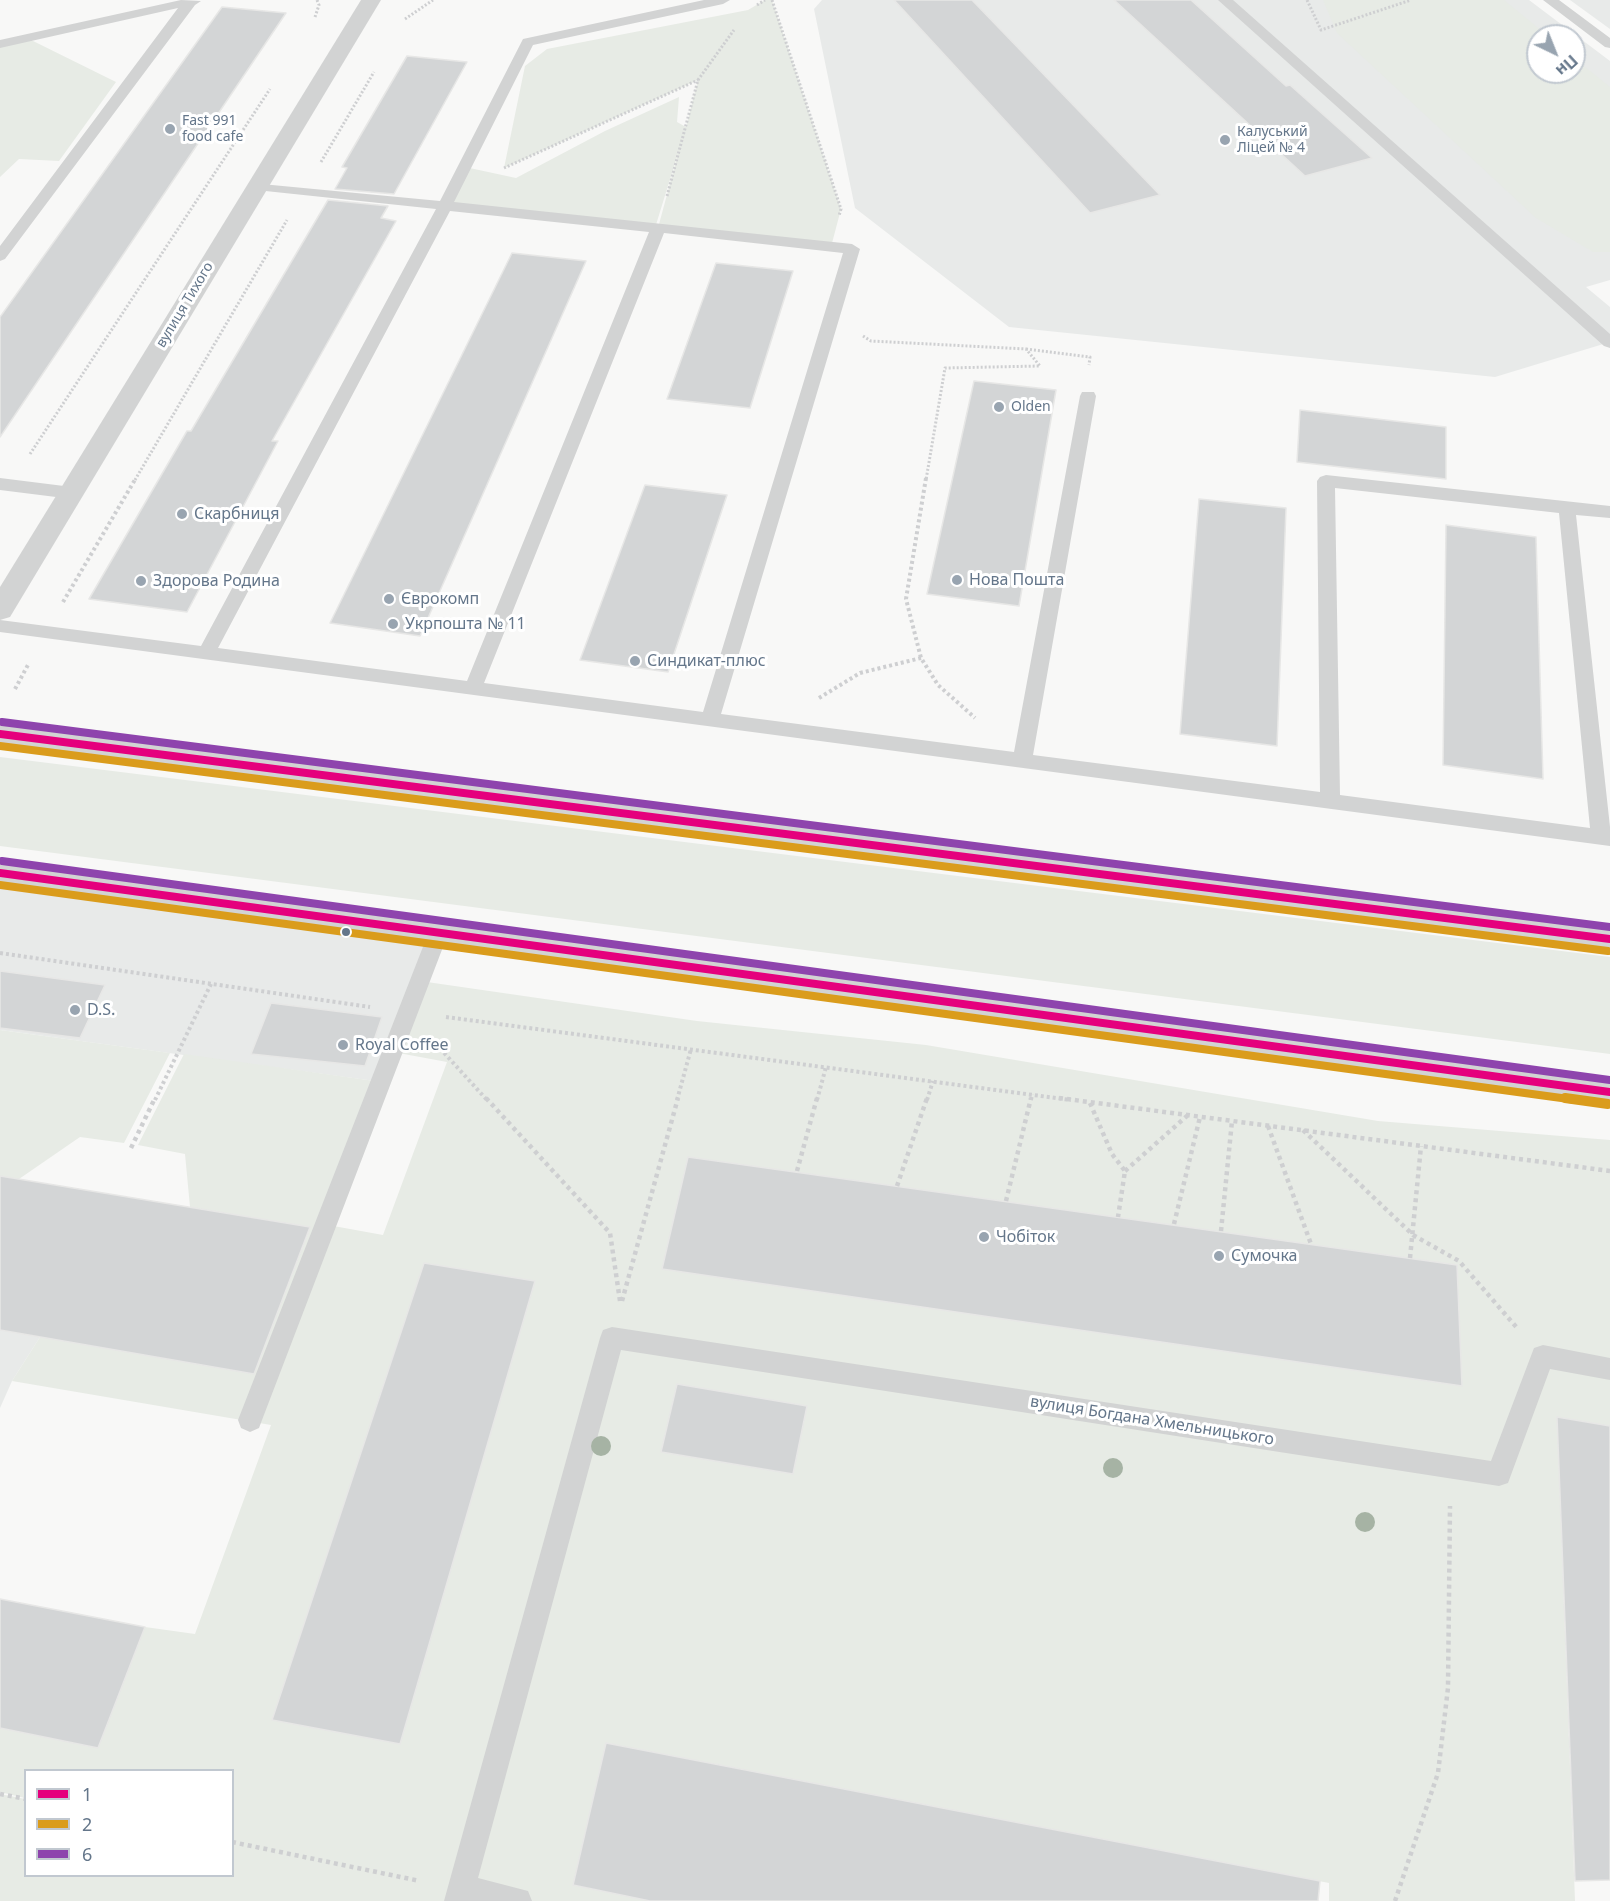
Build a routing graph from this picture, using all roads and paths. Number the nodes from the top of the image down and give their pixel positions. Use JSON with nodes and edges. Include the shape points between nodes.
{"nodes":[{"id":1,"x":317,"y":0,"type":"edge"},
{"id":2,"x":371,"y":0,"type":"edge"},
{"id":3,"x":433,"y":0,"type":"edge"},
{"id":4,"x":723,"y":0,"type":"edge"},
{"id":5,"x":765,"y":0,"type":"edge"},
{"id":6,"x":772,"y":0,"type":"edge"},
{"id":7,"x":1225,"y":0,"type":"edge"},
{"id":8,"x":1307,"y":0,"type":"edge"},
{"id":9,"x":1411,"y":0,"type":"edge"},
{"id":10,"x":1550,"y":0,"type":"edge"},
{"id":11,"x":195,"y":1,"type":"edge"},
{"id":12,"x":157,"y":5,"type":"edge"},
{"id":13,"x":756,"y":5,"type":"dead end"},
{"id":14,"x":312,"y":25,"type":"dead end"},
{"id":15,"x":400,"y":28,"type":"dead end"},
{"id":16,"x":736,"y":28,"type":"dead end"},
{"id":17,"x":0,"y":44,"type":"edge"},
{"id":18,"x":1610,"y":44,"type":"edge"},
{"id":19,"x":376,"y":68,"type":"dead end"},
{"id":20,"x":698,"y":80,"type":"junction"},
{"id":21,"x":273,"y":85,"type":"dead end"},
{"id":22,"x":504,"y":168,"type":"dead end"},
{"id":23,"x":256,"y":186,"type":"junction"},
{"id":24,"x":304,"y":191,"type":"junction"},
{"id":25,"x":445,"y":206,"type":"junction"},
{"id":26,"x":658,"y":228,"type":"junction"},
{"id":27,"x":831,"y":247,"type":"junction"},
{"id":28,"x":0,"y":256,"type":"edge"},
{"id":29,"x":832,"y":317,"type":"junction"},
{"id":30,"x":1610,"y":343,"type":"edge"},
{"id":31,"x":1026,"y":349,"type":"junction"},
{"id":32,"x":1088,"y":396,"type":"joint"},
{"id":33,"x":5,"y":484,"type":"edge"},
{"id":34,"x":72,"y":493,"type":"junction"},
{"id":35,"x":1567,"y":508,"type":"junction"},
{"id":36,"x":1610,"y":512,"type":"edge"},
{"id":37,"x":0,"y":610,"type":"edge"},
{"id":38,"x":0,"y":626,"type":"edge"},
{"id":39,"x":46,"y":631,"type":"junction"},
{"id":40,"x":206,"y":653,"type":"junction"},
{"id":41,"x":921,"y":658,"type":"junction"},
{"id":42,"x":473,"y":688,"type":"junction"},
{"id":43,"x":15,"y":689,"type":"dead end"},
{"id":44,"x":710,"y":720,"type":"junction"},
{"id":45,"x":771,"y":727,"type":"junction"},
{"id":46,"x":0,"y":734,"type":"edge"},
{"id":47,"x":1023,"y":760,"type":"junction"},
{"id":48,"x":1330,"y":802,"type":"junction"},
{"id":49,"x":1605,"y":838,"type":"edge"},
{"id":50,"x":0,"y":873,"type":"edge"},
{"id":51,"x":438,"y":934,"type":"junction"},
{"id":52,"x":1610,"y":939,"type":"edge"},
{"id":53,"x":0,"y":953,"type":"edge"},
{"id":54,"x":211,"y":984,"type":"junction"},
{"id":55,"x":408,"y":1012,"type":"junction"},
{"id":56,"x":691,"y":1049,"type":"junction"},
{"id":57,"x":826,"y":1067,"type":"junction"},
{"id":58,"x":933,"y":1081,"type":"junction"},
{"id":59,"x":1610,"y":1092,"type":"edge"},
{"id":60,"x":1032,"y":1094,"type":"junction"},
{"id":61,"x":1090,"y":1102,"type":"junction"},
{"id":62,"x":1189,"y":1115,"type":"junction"},
{"id":63,"x":1200,"y":1117,"type":"junction"},
{"id":64,"x":1232,"y":1121,"type":"junction"},
{"id":65,"x":1268,"y":1126,"type":"junction"},
{"id":66,"x":1303,"y":1130,"type":"junction"},
{"id":67,"x":1421,"y":1146,"type":"junction"},
{"id":68,"x":131,"y":1148,"type":"dead end"},
{"id":69,"x":1125,"y":1171,"type":"junction"},
{"id":70,"x":1610,"y":1171,"type":"edge"},
{"id":71,"x":797,"y":1172,"type":"dead end"},
{"id":72,"x":897,"y":1186,"type":"dead end"},
{"id":73,"x":1006,"y":1201,"type":"dead end"},
{"id":74,"x":1118,"y":1217,"type":"dead end"},
{"id":75,"x":1174,"y":1224,"type":"dead end"},
{"id":76,"x":1221,"y":1231,"type":"dead end"},
{"id":77,"x":1413,"y":1235,"type":"junction"},
{"id":78,"x":1311,"y":1244,"type":"dead end"},
{"id":79,"x":1410,"y":1258,"type":"dead end"},
{"id":80,"x":1543,"y":1356,"type":"junction"},
{"id":81,"x":1610,"y":1369,"type":"edge"},
{"id":82,"x":250,"y":1420,"type":"dead end"},
{"id":83,"x":1451,"y":1467,"type":"junction"},
{"id":84,"x":0,"y":1794,"type":"edge"},
{"id":85,"x":24,"y":1799,"type":"edge"},
{"id":86,"x":234,"y":1842,"type":"edge"},
{"id":87,"x":460,"y":1895,"type":"edge"},
{"id":88,"x":518,"y":1901,"type":"edge"},
{"id":89,"x":1395,"y":1901,"type":"edge"}],
"edges":[{"from":1,"to":14,"type":"path"},
{"from":2,"to":23,"type":"street","name":"вулиця Тихого"},
{"from":3,"to":15,"type":"path","via":[[406,17]]},
{"from":4,"to":25,"type":"lane","via":[[528,42]]},
{"from":5,"to":13,"type":"path"},
{"from":6,"to":27,"type":"path","via":[[841,209]]},
{"from":7,"to":30,"type":"lane"},
{"from":8,"to":9,"type":"path","via":[[1321,30]]},
{"from":10,"to":18,"type":"lane"},
{"from":11,"to":12,"type":"lane"},
{"from":11,"to":28,"type":"lane"},
{"from":12,"to":17,"type":"lane"},
{"from":16,"to":20,"type":"path"},
{"from":19,"to":24,"type":"path"},
{"from":20,"to":22,"type":"path"},
{"from":20,"to":26,"type":"path"},
{"from":21,"to":33,"type":"path"},
{"from":23,"to":24,"type":"lane"},
{"from":23,"to":34,"type":"street","name":"вулиця Тихого"},
{"from":24,"to":25,"type":"lane"},
{"from":24,"to":39,"type":"path"},
{"from":25,"to":26,"type":"lane"},
{"from":25,"to":40,"type":"lane"},
{"from":26,"to":27,"type":"lane"},
{"from":26,"to":42,"type":"lane"},
{"from":27,"to":29,"type":"lane","via":[[852,249]]},
{"from":29,"to":31,"type":"path","via":[[871,341]]},
{"from":29,"to":44,"type":"lane"},
{"from":31,"to":32,"type":"path","via":[[1090,357]]},
{"from":31,"to":41,"type":"path","via":[[1040,366],[945,368],[906,599]]},
{"from":32,"to":47,"type":"lane"},
{"from":33,"to":34,"type":"lane"},
{"from":34,"to":37,"type":"street","name":"вулиця Тихого"},
{"from":35,"to":36,"type":"lane"},
{"from":35,"to":48,"type":"lane","via":[[1326,481]]},
{"from":35,"to":49,"type":"lane"},
{"from":38,"to":39,"type":"lane"},
{"from":39,"to":40,"type":"lane"},
{"from":39,"to":43,"type":"path"},
{"from":40,"to":42,"type":"lane"},
{"from":41,"to":45,"type":"path","via":[[860,673]]},
{"from":41,"to":47,"type":"path","via":[[938,686]]},
{"from":42,"to":44,"type":"lane"},
{"from":44,"to":45,"type":"lane"},
{"from":45,"to":47,"type":"lane"},
{"from":46,"to":52,"type":"street"},
{"from":47,"to":48,"type":"lane"},
{"from":48,"to":49,"type":"lane"},
{"from":50,"to":51,"type":"street"},
{"from":51,"to":55,"type":"lane"},
{"from":51,"to":59,"type":"street"},
{"from":53,"to":54,"type":"path"},
{"from":54,"to":55,"type":"path"},
{"from":54,"to":68,"type":"path"},
{"from":55,"to":56,"type":"path"},
{"from":55,"to":56,"type":"path","via":[[610,1233],[621,1305]]},
{"from":55,"to":82,"type":"lane"},
{"from":56,"to":57,"type":"path"},
{"from":57,"to":58,"type":"path"},
{"from":57,"to":71,"type":"path"},
{"from":58,"to":60,"type":"path"},
{"from":58,"to":72,"type":"path"},
{"from":60,"to":61,"type":"path"},
{"from":60,"to":73,"type":"path"},
{"from":61,"to":62,"type":"path"},
{"from":61,"to":69,"type":"path","via":[[1112,1154]]},
{"from":62,"to":63,"type":"path"},
{"from":62,"to":69,"type":"path"},
{"from":63,"to":64,"type":"path"},
{"from":63,"to":75,"type":"path"},
{"from":64,"to":65,"type":"path"},
{"from":64,"to":76,"type":"path"},
{"from":65,"to":66,"type":"path"},
{"from":65,"to":78,"type":"path"},
{"from":66,"to":67,"type":"path"},
{"from":66,"to":77,"type":"path"},
{"from":67,"to":70,"type":"path"},
{"from":67,"to":77,"type":"path"},
{"from":69,"to":74,"type":"path"},
{"from":77,"to":79,"type":"path"},
{"from":77,"to":80,"type":"path","via":[[1459,1261]]},
{"from":80,"to":81,"type":"lane"},
{"from":80,"to":83,"type":"lane","name":"вулиця Богдана Хмельницького","via":[[1499,1474]]},
{"from":83,"to":87,"type":"lane","name":"вулиця Богдана Хмельницького","via":[[612,1338]]},
{"from":83,"to":89,"type":"path","via":[[1448,1689],[1438,1773]]},
{"from":84,"to":85,"type":"path"},
{"from":86,"to":87,"type":"path"},
{"from":87,"to":88,"type":"lane"}]}
